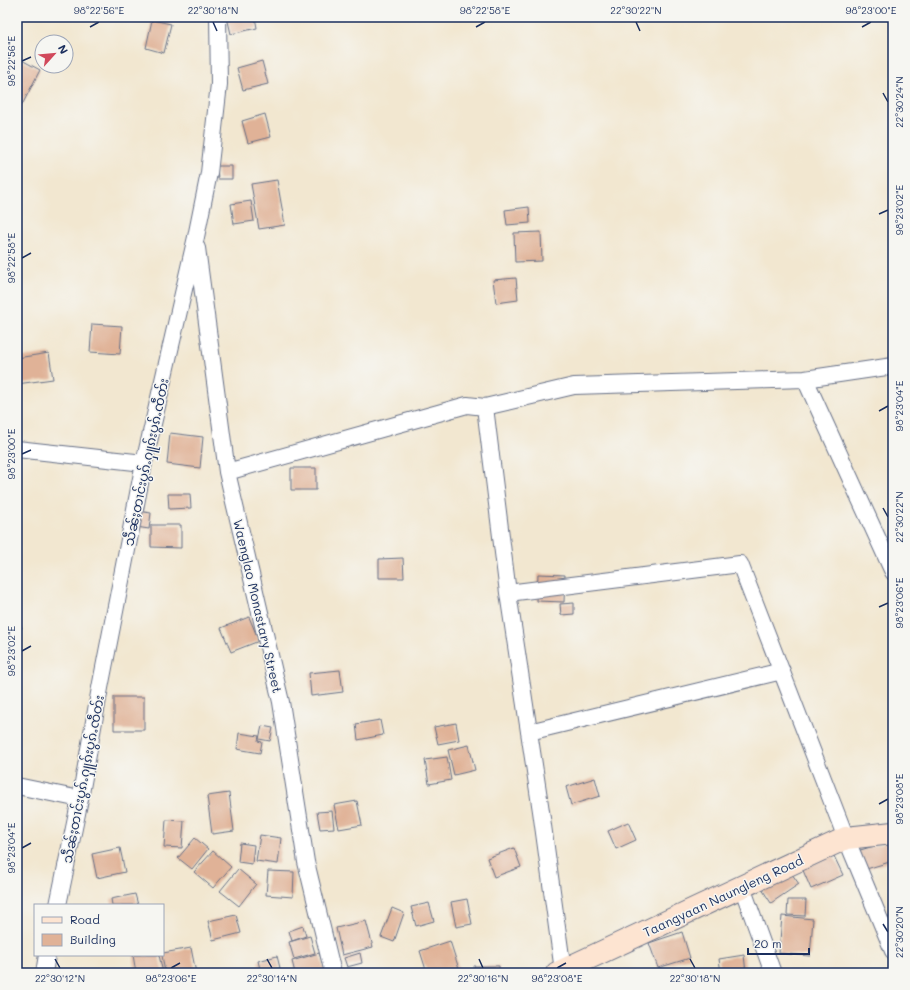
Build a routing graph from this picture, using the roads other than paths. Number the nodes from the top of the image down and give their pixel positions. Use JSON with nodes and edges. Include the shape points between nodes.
{"nodes":[{"id":1,"x":218,"y":17,"type":"edge"},
{"id":2,"x":196,"y":237,"type":"junction"},
{"id":3,"x":893,"y":366,"type":"edge"},
{"id":4,"x":804,"y":379,"type":"junction"},
{"id":5,"x":485,"y":407,"type":"junction"},
{"id":6,"x":17,"y":449,"type":"edge"},
{"id":7,"x":144,"y":463,"type":"junction"},
{"id":8,"x":227,"y":472,"type":"junction"},
{"id":9,"x":893,"y":572,"type":"edge"},
{"id":10,"x":508,"y":593,"type":"junction"},
{"id":11,"x":782,"y":671,"type":"junction"},
{"id":12,"x":529,"y":732,"type":"junction"},
{"id":13,"x":17,"y":786,"type":"edge"},
{"id":14,"x":80,"y":799,"type":"junction"},
{"id":15,"x":893,"y":833,"type":"edge"},
{"id":16,"x":846,"y":838,"type":"junction"},
{"id":17,"x":742,"y":887,"type":"junction"},
{"id":18,"x":58,"y":904,"type":"edge"},
{"id":19,"x":893,"y":951,"type":"edge"},
{"id":20,"x":47,"y":956,"type":"edge"},
{"id":21,"x":560,"y":972,"type":"edge"},
{"id":22,"x":44,"y":973,"type":"edge"},
{"id":23,"x":333,"y":973,"type":"edge"},
{"id":24,"x":773,"y":973,"type":"edge"}],
"edges":[{"from":1,"to":2,"type":"street","name":"သဵၼ်ႈတၢင်းပွၵ်ႉႁူၵ်းပွၵ်ႉၸဵတ်း","via":[[219,84],[209,173]]},
{"from":2,"to":7,"type":"street","name":"သဵၼ်ႈတၢင်းပွၵ်ႉႁူၵ်းပွၵ်ႉၸဵတ်း"},
{"from":2,"to":8,"type":"street","name":"Waenglao Monastary Street"},
{"from":3,"to":4,"type":"street"},
{"from":4,"to":5,"type":"street","via":[[574,386]]},
{"from":4,"to":9,"type":"street"},
{"from":5,"to":8,"type":"street","via":[[467,405]]},
{"from":5,"to":10,"type":"street"},
{"from":6,"to":7,"type":"street"},
{"from":7,"to":14,"type":"street","name":"သဵၼ်ႈတၢင်းပွၵ်ႉႁူၵ်းပွၵ်ႉၸဵတ်း"},
{"from":8,"to":23,"type":"street","name":"Waenglao Monastary Street","via":[[281,702],[306,862]]},
{"from":10,"to":11,"type":"street","via":[[740,564]]},
{"from":10,"to":12,"type":"street"},
{"from":11,"to":12,"type":"street"},
{"from":11,"to":16,"type":"street"},
{"from":12,"to":21,"type":"street"},
{"from":13,"to":14,"type":"street"},
{"from":14,"to":18,"type":"street","name":"သဵၼ်ႈတၢင်းပွၵ်ႉႁူၵ်းပွၵ်ႉၸဵတ်း"},
{"from":15,"to":16,"type":"street","name":"Taangyaan Naungleng Road"},
{"from":16,"to":17,"type":"street","name":"Taangyaan Naungleng Road"},
{"from":16,"to":19,"type":"street"},
{"from":17,"to":21,"type":"street","name":"Taangyaan Naungleng Road"},
{"from":17,"to":24,"type":"street"},
{"from":20,"to":22,"type":"street"}]}
